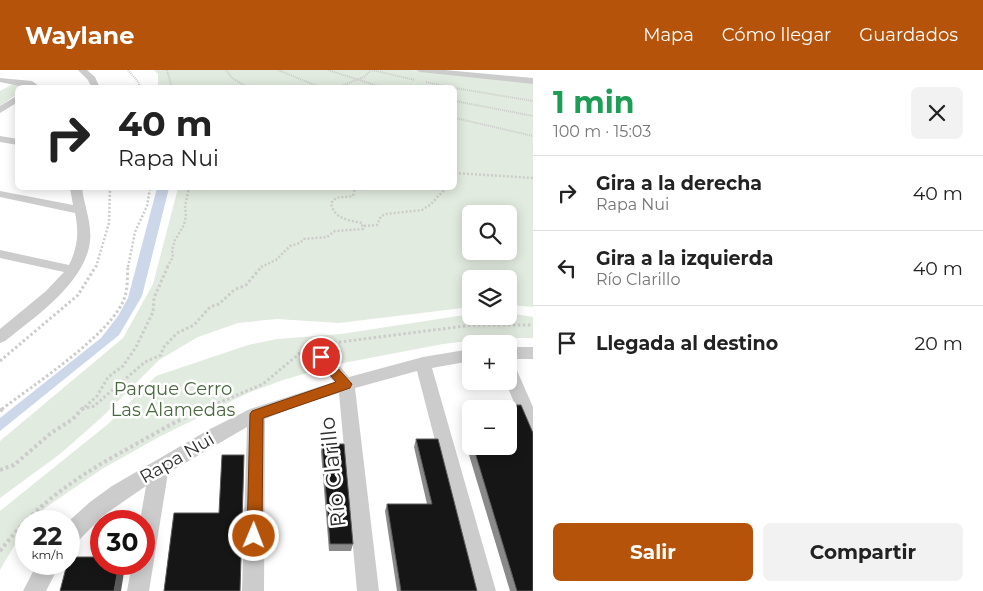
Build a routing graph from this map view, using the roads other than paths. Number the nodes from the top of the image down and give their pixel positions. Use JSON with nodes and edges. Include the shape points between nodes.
{"nodes":[{"id":1,"x":82,"y":70,"type":"edge"},
{"id":2,"x":420,"y":70,"type":"edge"},
{"id":3,"x":508,"y":70,"type":"edge"},
{"id":4,"x":440,"y":71,"type":"edge"},
{"id":5,"x":491,"y":78,"type":"junction"},
{"id":6,"x":0,"y":80,"type":"edge"},
{"id":7,"x":11,"y":81,"type":"junction"},
{"id":8,"x":533,"y":81,"type":"edge"},
{"id":9,"x":34,"y":85,"type":"edge"},
{"id":10,"x":95,"y":85,"type":"edge"},
{"id":11,"x":0,"y":88,"type":"edge"},
{"id":12,"x":15,"y":100,"type":"edge"},
{"id":13,"x":2,"y":109,"type":"edge"},
{"id":14,"x":15,"y":110,"type":"edge"},
{"id":15,"x":0,"y":139,"type":"edge"},
{"id":16,"x":15,"y":142,"type":"edge"},
{"id":17,"x":0,"y":184,"type":"edge"},
{"id":18,"x":15,"y":186,"type":"edge"},
{"id":19,"x":33,"y":190,"type":"edge"},
{"id":20,"x":0,"y":194,"type":"edge"},
{"id":21,"x":78,"y":199,"type":"edge"},
{"id":22,"x":0,"y":254,"type":"edge"},
{"id":23,"x":72,"y":270,"type":"junction"},
{"id":24,"x":7,"y":324,"type":"edge"},
{"id":25,"x":0,"y":337,"type":"edge"},
{"id":26,"x":517,"y":353,"type":"edge"},
{"id":27,"x":533,"y":353,"type":"edge"},
{"id":28,"x":462,"y":356,"type":"edge"},
{"id":29,"x":321,"y":357,"type":"dead end"},
{"id":30,"x":423,"y":363,"type":"junction"},
{"id":31,"x":346,"y":384,"type":"junction"},
{"id":32,"x":517,"y":389,"type":"edge"},
{"id":33,"x":256,"y":414,"type":"junction"},
{"id":34,"x":533,"y":428,"type":"edge"},
{"id":35,"x":159,"y":468,"type":"junction"},
{"id":36,"x":152,"y":510,"type":"edge"},
{"id":37,"x":80,"y":525,"type":"edge"},
{"id":38,"x":43,"y":575,"type":"edge"},
{"id":39,"x":141,"y":575,"type":"edge"},
{"id":40,"x":34,"y":590,"type":"edge"},
{"id":41,"x":138,"y":591,"type":"edge"},
{"id":42,"x":254,"y":591,"type":"edge"},
{"id":43,"x":368,"y":591,"type":"edge"},
{"id":44,"x":485,"y":591,"type":"edge"}],
"edges":[{"from":1,"to":10,"type":"street"},
{"from":2,"to":4,"type":"street"},
{"from":3,"to":5,"type":"street"},
{"from":4,"to":5,"type":"street"},
{"from":5,"to":8,"type":"street"},
{"from":6,"to":7,"type":"street"},
{"from":7,"to":9,"type":"street"},
{"from":7,"to":11,"type":"street"},
{"from":12,"to":13,"type":"street"},
{"from":13,"to":14,"type":"street"},
{"from":15,"to":16,"type":"street"},
{"from":17,"to":18,"type":"street"},
{"from":19,"to":21,"type":"street"},
{"from":20,"to":21,"type":"street"},
{"from":21,"to":23,"type":"street","via":[[84,240],[81,255]]},
{"from":22,"to":23,"type":"street"},
{"from":23,"to":24,"type":"street","via":[[50,294]]},
{"from":24,"to":25,"type":"street"},
{"from":26,"to":27,"type":"street"},
{"from":28,"to":30,"type":"street","name":"Rapa Nui"},
{"from":29,"to":31,"type":"street"},
{"from":30,"to":31,"type":"street","name":"Rapa Nui"},
{"from":30,"to":44,"type":"street"},
{"from":31,"to":33,"type":"street","name":"Rapa Nui"},
{"from":31,"to":43,"type":"street","name":"Río Clarillo"},
{"from":32,"to":34,"type":"street"},
{"from":33,"to":35,"type":"street","name":"Rapa Nui"},
{"from":33,"to":42,"type":"street"},
{"from":35,"to":36,"type":"street"},
{"from":35,"to":37,"type":"street","name":"Rapa Nui","via":[[94,511]]},
{"from":38,"to":40,"type":"street"},
{"from":39,"to":41,"type":"street"}]}
